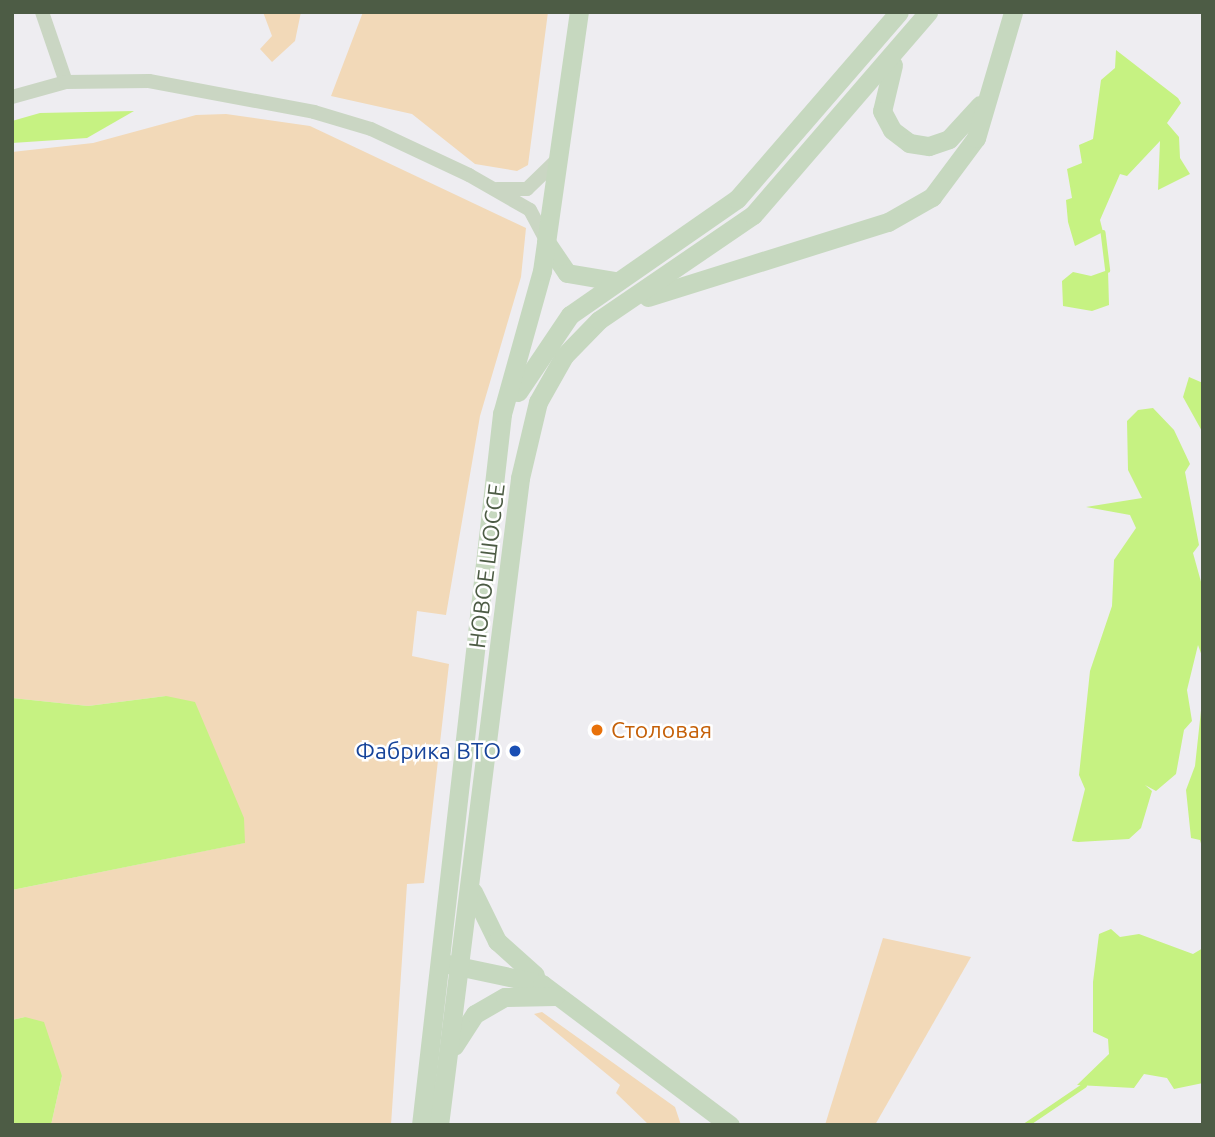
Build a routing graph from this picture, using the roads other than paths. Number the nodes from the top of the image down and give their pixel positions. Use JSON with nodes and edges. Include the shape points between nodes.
{"nodes":[{"id":1,"x":42,"y":12,"type":"edge"},
{"id":2,"x":579,"y":12,"type":"edge"},
{"id":3,"x":899,"y":12,"type":"edge"},
{"id":4,"x":928,"y":12,"type":"edge"},
{"id":5,"x":1013,"y":12,"type":"edge"},
{"id":6,"x":66,"y":82,"type":"junction"},
{"id":7,"x":989,"y":89,"type":"junction"},
{"id":8,"x":12,"y":97,"type":"edge"},
{"id":9,"x":558,"y":158,"type":"junction"},
{"id":10,"x":493,"y":189,"type":"junction"},
{"id":11,"x":543,"y":212,"type":"junction"},
{"id":12,"x":547,"y":242,"type":"junction"},
{"id":13,"x":615,"y":281,"type":"junction"},
{"id":14,"x":617,"y":308,"type":"junction"},
{"id":15,"x":498,"y":475,"type":"junction"},
{"id":16,"x":471,"y":883,"type":"junction"},
{"id":17,"x":437,"y":962,"type":"junction"},
{"id":18,"x":461,"y":965,"type":"junction"},
{"id":19,"x":563,"y":998,"type":"junction"},
{"id":20,"x":448,"y":1063,"type":"junction"},
{"id":21,"x":421,"y":1125,"type":"edge"},
{"id":22,"x":439,"y":1125,"type":"edge"},
{"id":23,"x":730,"y":1125,"type":"edge"}],
"edges":[{"from":1,"to":6,"type":"street"},
{"from":2,"to":9,"type":"main road","name":"НОВОЕ ШОССЕ"},
{"from":3,"to":13,"type":"main road","via":[[737,199]]},
{"from":4,"to":7,"type":"main road","via":[[883,86],[882,111],[892,130],[918,146],[939,144],[961,131]]},
{"from":4,"to":14,"type":"main road","name":"НОВОЕ ШОССЕ","via":[[753,215]]},
{"from":5,"to":7,"type":"main road"},
{"from":6,"to":8,"type":"street"},
{"from":6,"to":10,"type":"street","via":[[207,88],[314,112],[410,145]]},
{"from":7,"to":14,"type":"main road","via":[[963,161],[932,197],[902,216]]},
{"from":9,"to":10,"type":"street","via":[[527,189]]},
{"from":9,"to":11,"type":"main road","name":"НОВОЕ ШОССЕ"},
{"from":10,"to":11,"type":"street"},
{"from":11,"to":12,"type":"main road","name":"НОВОЕ ШОССЕ"},
{"from":12,"to":13,"type":"main road","via":[[567,273]]},
{"from":12,"to":15,"type":"main road","name":"НОВОЕ ШОССЕ","via":[[502,414]]},
{"from":13,"to":15,"type":"main road","via":[[570,315],[531,366],[517,393]]},
{"from":14,"to":16,"type":"main road","name":"НОВОЕ ШОССЕ","via":[[564,356],[529,430]]},
{"from":15,"to":17,"type":"main road","name":"НОВОЕ ШОССЕ"},
{"from":16,"to":18,"type":"main road","name":"НОВОЕ ШОССЕ"},
{"from":16,"to":19,"type":"main road","via":[[497,941]]},
{"from":17,"to":18,"type":"main road"},
{"from":17,"to":21,"type":"main road","name":"НОВОЕ ШОССЕ"},
{"from":18,"to":19,"type":"main road","via":[[520,975]]},
{"from":18,"to":20,"type":"main road","name":"НОВОЕ ШОССЕ"},
{"from":19,"to":20,"type":"main road","via":[[521,993],[486,1007],[467,1023]]},
{"from":19,"to":23,"type":"main road"},
{"from":20,"to":22,"type":"main road","name":"НОВОЕ ШОССЕ"}]}
